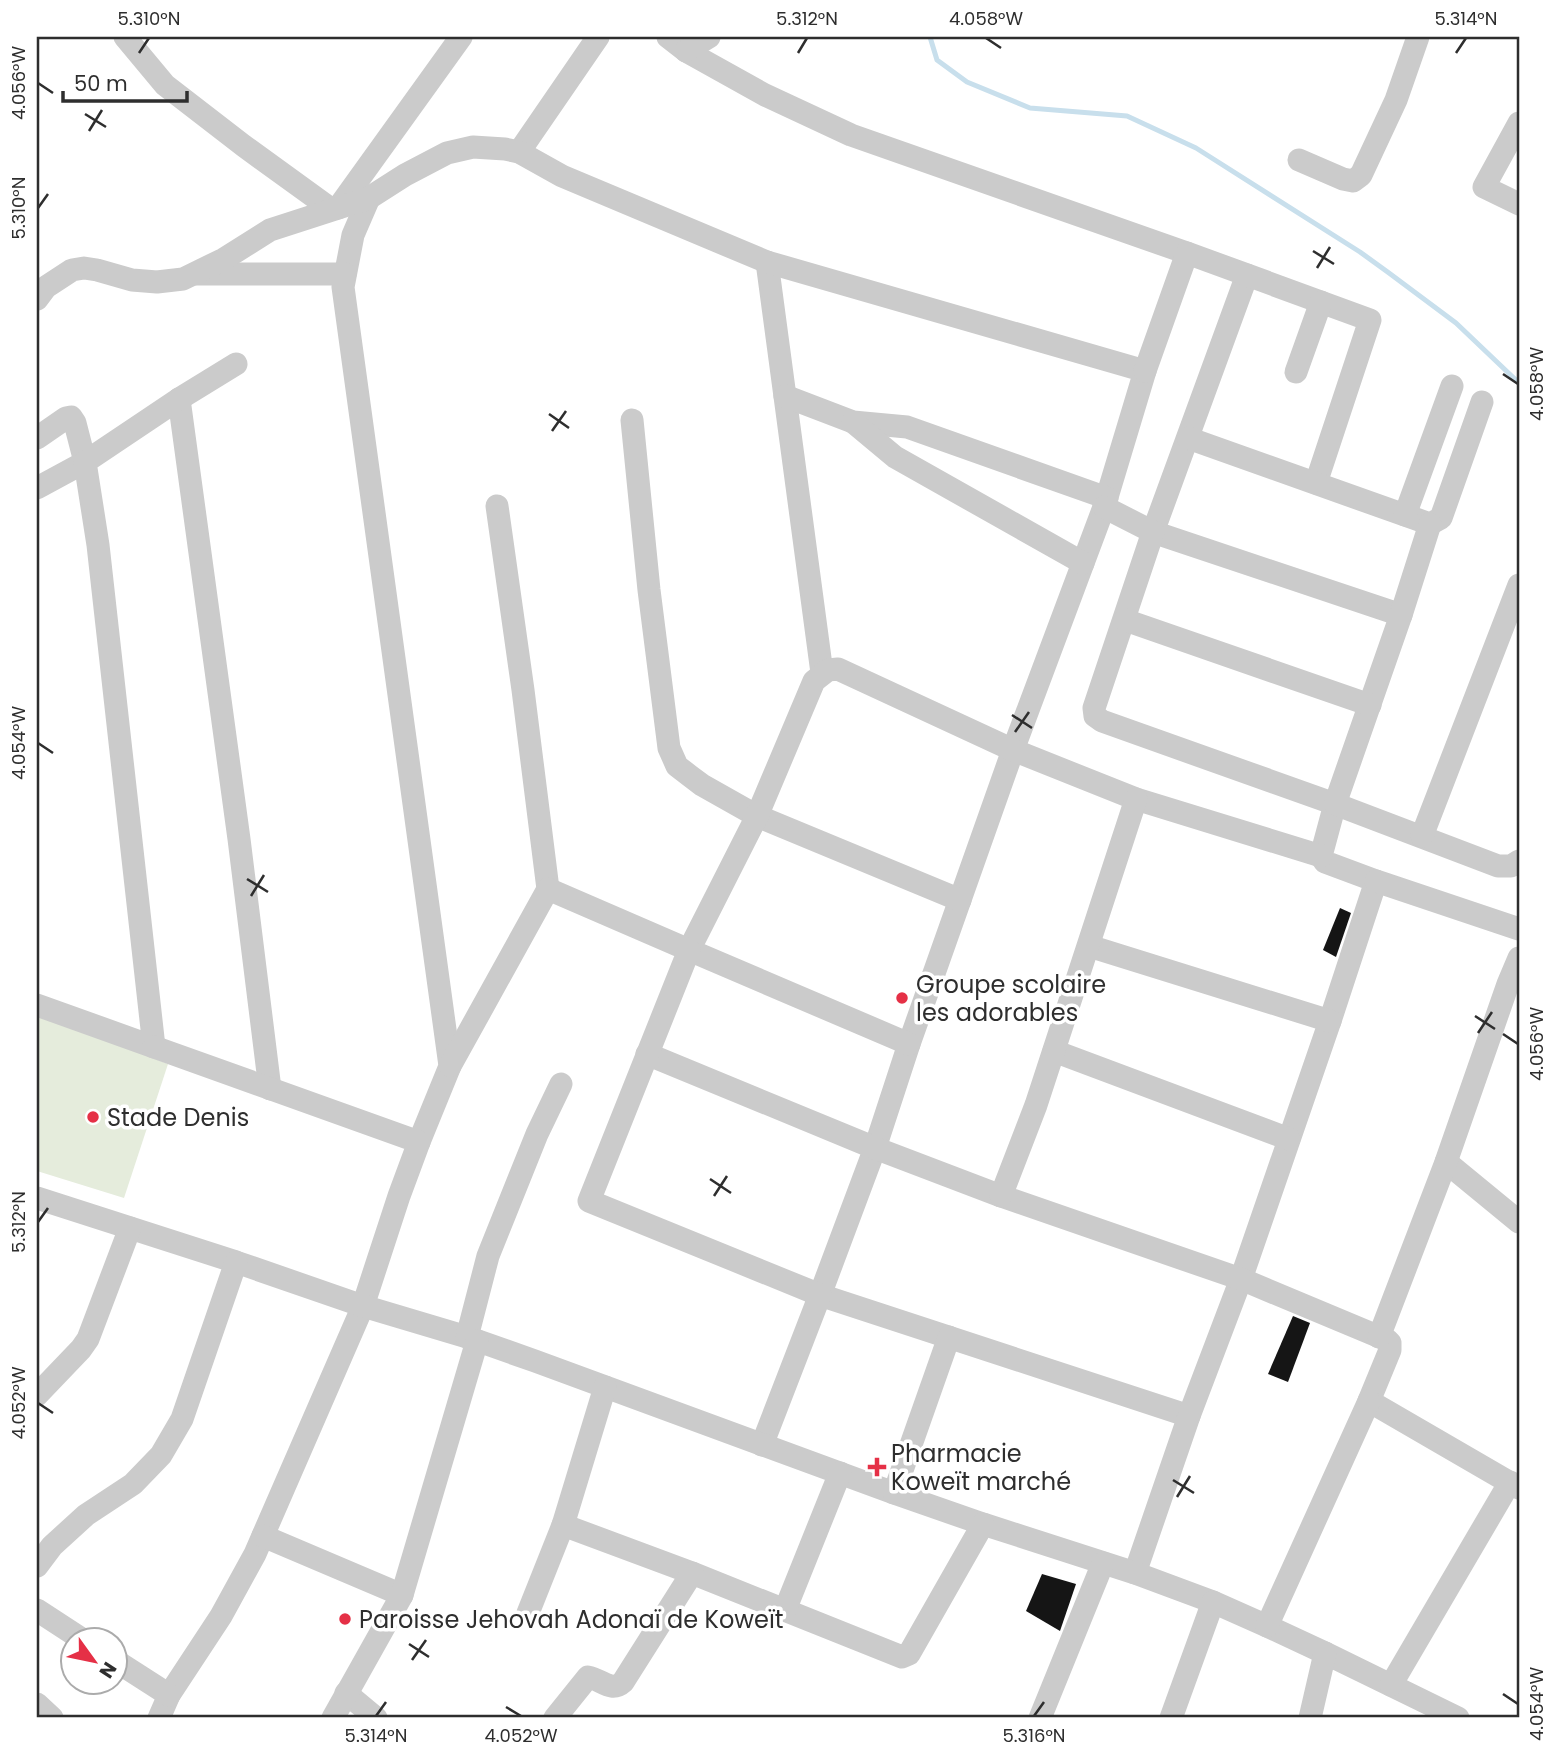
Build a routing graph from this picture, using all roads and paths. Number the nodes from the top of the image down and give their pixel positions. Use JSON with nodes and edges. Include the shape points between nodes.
{"nodes":[{"id":1,"x":125,"y":37,"type":"edge"},
{"id":2,"x":461,"y":37,"type":"edge"},
{"id":3,"x":598,"y":37,"type":"edge"},
{"id":4,"x":709,"y":37,"type":"edge"},
{"id":5,"x":1418,"y":37,"type":"edge"},
{"id":6,"x":676,"y":44,"type":"edge"},
{"id":7,"x":1519,"y":123,"type":"edge"},
{"id":8,"x":519,"y":152,"type":"junction"},
{"id":9,"x":1298,"y":160,"type":"dead end"},
{"id":10,"x":369,"y":198,"type":"junction"},
{"id":11,"x":1519,"y":204,"type":"edge"},
{"id":12,"x":334,"y":209,"type":"junction"},
{"id":13,"x":1187,"y":253,"type":"junction"},
{"id":14,"x":767,"y":262,"type":"junction"},
{"id":15,"x":194,"y":274,"type":"junction"},
{"id":16,"x":345,"y":274,"type":"junction"},
{"id":17,"x":1247,"y":275,"type":"junction"},
{"id":18,"x":37,"y":299,"type":"edge"},
{"id":19,"x":1321,"y":302,"type":"junction"},
{"id":20,"x":236,"y":364,"type":"dead end"},
{"id":21,"x":1145,"y":371,"type":"junction"},
{"id":22,"x":1296,"y":372,"type":"dead end"},
{"id":23,"x":1452,"y":386,"type":"dead end"},
{"id":24,"x":785,"y":396,"type":"junction"},
{"id":25,"x":179,"y":399,"type":"junction"},
{"id":26,"x":1482,"y":402,"type":"dead end"},
{"id":27,"x":632,"y":420,"type":"dead end"},
{"id":28,"x":853,"y":422,"type":"junction"},
{"id":29,"x":37,"y":438,"type":"edge"},
{"id":30,"x":1188,"y":438,"type":"junction"},
{"id":31,"x":85,"y":462,"type":"junction"},
{"id":32,"x":1316,"y":483,"type":"junction"},
{"id":33,"x":37,"y":488,"type":"edge"},
{"id":34,"x":1106,"y":503,"type":"junction"},
{"id":35,"x":497,"y":506,"type":"dead end"},
{"id":36,"x":1405,"y":515,"type":"junction"},
{"id":37,"x":1430,"y":524,"type":"junction"},
{"id":38,"x":1153,"y":532,"type":"junction"},
{"id":39,"x":1083,"y":563,"type":"junction"},
{"id":40,"x":1519,"y":584,"type":"edge"},
{"id":41,"x":1401,"y":615,"type":"junction"},
{"id":42,"x":1125,"y":620,"type":"junction"},
{"id":43,"x":822,"y":673,"type":"junction"},
{"id":44,"x":1370,"y":705,"type":"junction"},
{"id":45,"x":1013,"y":750,"type":"junction"},
{"id":46,"x":1136,"y":799,"type":"junction"},
{"id":47,"x":1335,"y":804,"type":"junction"},
{"id":48,"x":757,"y":816,"type":"junction"},
{"id":49,"x":1422,"y":836,"type":"junction"},
{"id":50,"x":1321,"y":856,"type":"junction"},
{"id":51,"x":1519,"y":861,"type":"edge"},
{"id":52,"x":1376,"y":881,"type":"junction"},
{"id":53,"x":548,"y":889,"type":"junction"},
{"id":54,"x":960,"y":900,"type":"junction"},
{"id":55,"x":1519,"y":929,"type":"edge"},
{"id":56,"x":1089,"y":946,"type":"junction"},
{"id":57,"x":689,"y":950,"type":"junction"},
{"id":58,"x":1519,"y":958,"type":"edge"},
{"id":59,"x":37,"y":1005,"type":"edge"},
{"id":60,"x":1330,"y":1021,"type":"junction"},
{"id":61,"x":909,"y":1044,"type":"junction"},
{"id":62,"x":154,"y":1047,"type":"junction"},
{"id":63,"x":1054,"y":1051,"type":"junction"},
{"id":64,"x":647,"y":1054,"type":"junction"},
{"id":65,"x":450,"y":1066,"type":"junction"},
{"id":66,"x":561,"y":1084,"type":"dead end"},
{"id":67,"x":270,"y":1089,"type":"junction"},
{"id":68,"x":1289,"y":1139,"type":"junction"},
{"id":69,"x":419,"y":1142,"type":"junction"},
{"id":70,"x":875,"y":1148,"type":"junction"},
{"id":71,"x":1446,"y":1162,"type":"junction"},
{"id":72,"x":1001,"y":1196,"type":"junction"},
{"id":73,"x":37,"y":1198,"type":"edge"},
{"id":74,"x":1519,"y":1222,"type":"edge"},
{"id":75,"x":130,"y":1228,"type":"junction"},
{"id":76,"x":236,"y":1262,"type":"junction"},
{"id":77,"x":1241,"y":1279,"type":"junction"},
{"id":78,"x":820,"y":1295,"type":"junction"},
{"id":79,"x":363,"y":1306,"type":"junction"},
{"id":80,"x":949,"y":1337,"type":"junction"},
{"id":81,"x":1379,"y":1337,"type":"junction"},
{"id":82,"x":472,"y":1339,"type":"junction"},
{"id":83,"x":605,"y":1387,"type":"junction"},
{"id":84,"x":37,"y":1395,"type":"edge"},
{"id":85,"x":1369,"y":1401,"type":"junction"},
{"id":86,"x":1189,"y":1416,"type":"junction"},
{"id":87,"x":762,"y":1445,"type":"junction"},
{"id":88,"x":840,"y":1473,"type":"junction"},
{"id":89,"x":1514,"y":1485,"type":"edge"},
{"id":90,"x":894,"y":1493,"type":"junction"},
{"id":91,"x":563,"y":1524,"type":"junction"},
{"id":92,"x":983,"y":1524,"type":"junction"},
{"id":93,"x":263,"y":1536,"type":"junction"},
{"id":94,"x":1103,"y":1563,"type":"junction"},
{"id":95,"x":37,"y":1566,"type":"edge"},
{"id":96,"x":692,"y":1573,"type":"junction"},
{"id":97,"x":1135,"y":1573,"type":"junction"},
{"id":98,"x":402,"y":1595,"type":"junction"},
{"id":99,"x":1213,"y":1602,"type":"junction"},
{"id":100,"x":37,"y":1610,"type":"edge"},
{"id":101,"x":785,"y":1610,"type":"junction"},
{"id":102,"x":528,"y":1613,"type":"dead end"},
{"id":103,"x":62,"y":1626,"type":"edge"},
{"id":104,"x":1267,"y":1626,"type":"junction"},
{"id":105,"x":1325,"y":1653,"type":"junction"},
{"id":106,"x":130,"y":1670,"type":"edge"},
{"id":107,"x":1391,"y":1685,"type":"junction"},
{"id":108,"x":346,"y":1693,"type":"junction"},
{"id":109,"x":170,"y":1695,"type":"junction"},
{"id":110,"x":37,"y":1703,"type":"edge"},
{"id":111,"x":52,"y":1718,"type":"edge"},
{"id":112,"x":159,"y":1718,"type":"edge"},
{"id":113,"x":332,"y":1718,"type":"edge"},
{"id":114,"x":376,"y":1718,"type":"edge"},
{"id":115,"x":555,"y":1718,"type":"edge"},
{"id":116,"x":1040,"y":1718,"type":"edge"},
{"id":117,"x":1171,"y":1718,"type":"edge"},
{"id":118,"x":1310,"y":1718,"type":"edge"},
{"id":119,"x":1458,"y":1718,"type":"edge"}],
"edges":[{"from":1,"to":12,"type":"street","via":[[166,85]]},
{"from":2,"to":12,"type":"street"},
{"from":3,"to":8,"type":"street"},
{"from":4,"to":6,"type":"street"},
{"from":5,"to":9,"type":"street","via":[[1396,100],[1361,175],[1353,181],[1343,179]]},
{"from":6,"to":13,"type":"street","via":[[765,95],[851,135]]},
{"from":7,"to":11,"type":"street","via":[[1484,187]]},
{"from":8,"to":10,"type":"street","via":[[473,147],[447,153]]},
{"from":8,"to":14,"type":"street","via":[[562,176]]},
{"from":10,"to":12,"type":"street"},
{"from":10,"to":16,"type":"street"},
{"from":12,"to":15,"type":"street","via":[[270,230]]},
{"from":13,"to":17,"type":"street"},
{"from":13,"to":21,"type":"street"},
{"from":14,"to":21,"type":"street"},
{"from":14,"to":24,"type":"street"},
{"from":15,"to":16,"type":"street"},
{"from":15,"to":18,"type":"street","via":[[158,282],[132,281],[84,268],[72,270],[46,287]]},
{"from":16,"to":65,"type":"street","via":[[343,287]]},
{"from":17,"to":19,"type":"street"},
{"from":17,"to":30,"type":"street"},
{"from":19,"to":22,"type":"street"},
{"from":19,"to":32,"type":"street","via":[[1370,320]]},
{"from":20,"to":25,"type":"street"},
{"from":21,"to":34,"type":"street"},
{"from":23,"to":36,"type":"street"},
{"from":24,"to":28,"type":"street"},
{"from":24,"to":43,"type":"street"},
{"from":25,"to":31,"type":"street"},
{"from":25,"to":67,"type":"street"},
{"from":26,"to":37,"type":"street","via":[[1441,518]]},
{"from":27,"to":48,"type":"street","via":[[669,748],[677,766]]},
{"from":28,"to":34,"type":"street","via":[[907,427]]},
{"from":28,"to":39,"type":"street","via":[[895,457]]},
{"from":29,"to":31,"type":"street","via":[[71,417]]},
{"from":30,"to":32,"type":"street"},
{"from":30,"to":38,"type":"street"},
{"from":31,"to":33,"type":"street"},
{"from":31,"to":62,"type":"street"},
{"from":32,"to":36,"type":"street"},
{"from":34,"to":38,"type":"street"},
{"from":34,"to":39,"type":"street"},
{"from":35,"to":53,"type":"street"},
{"from":36,"to":37,"type":"street"},
{"from":37,"to":41,"type":"street"},
{"from":38,"to":41,"type":"street"},
{"from":38,"to":42,"type":"street"},
{"from":39,"to":45,"type":"street"},
{"from":40,"to":49,"type":"street"},
{"from":41,"to":44,"type":"street"},
{"from":42,"to":44,"type":"street"},
{"from":42,"to":47,"type":"street","via":[[1095,716]]},
{"from":43,"to":45,"type":"street","via":[[838,669]]},
{"from":43,"to":48,"type":"street","via":[[814,681]]},
{"from":44,"to":47,"type":"street"},
{"from":45,"to":46,"type":"street"},
{"from":45,"to":54,"type":"street"},
{"from":46,"to":50,"type":"street"},
{"from":46,"to":56,"type":"street"},
{"from":47,"to":49,"type":"street"},
{"from":47,"to":50,"type":"street"},
{"from":48,"to":54,"type":"street"},
{"from":48,"to":57,"type":"street"},
{"from":49,"to":51,"type":"street","via":[[1498,866]]},
{"from":50,"to":52,"type":"street","via":[[1325,862]]},
{"from":52,"to":55,"type":"street"},
{"from":52,"to":60,"type":"street"},
{"from":53,"to":57,"type":"street"},
{"from":53,"to":65,"type":"street"},
{"from":54,"to":61,"type":"street"},
{"from":56,"to":60,"type":"street"},
{"from":56,"to":63,"type":"street"},
{"from":57,"to":61,"type":"street"},
{"from":57,"to":64,"type":"street"},
{"from":58,"to":71,"type":"street"},
{"from":59,"to":62,"type":"street"},
{"from":60,"to":68,"type":"street"},
{"from":61,"to":70,"type":"street"},
{"from":62,"to":67,"type":"street"},
{"from":63,"to":68,"type":"street"},
{"from":63,"to":72,"type":"street"},
{"from":64,"to":70,"type":"street"},
{"from":64,"to":78,"type":"street","via":[[589,1201]]},
{"from":65,"to":69,"type":"street"},
{"from":66,"to":82,"type":"street","via":[[488,1256]]},
{"from":67,"to":69,"type":"street"},
{"from":68,"to":77,"type":"street"},
{"from":69,"to":79,"type":"street"},
{"from":70,"to":72,"type":"street"},
{"from":70,"to":78,"type":"street"},
{"from":71,"to":74,"type":"street"},
{"from":71,"to":81,"type":"street"},
{"from":72,"to":77,"type":"street"},
{"from":73,"to":75,"type":"street"},
{"from":75,"to":76,"type":"street"},
{"from":75,"to":84,"type":"street","via":[[88,1339]]},
{"from":76,"to":79,"type":"street"},
{"from":76,"to":95,"type":"street","via":[[182,1419],[162,1455],[133,1484],[86,1514],[51,1546]]},
{"from":77,"to":81,"type":"street"},
{"from":77,"to":86,"type":"street"},
{"from":78,"to":80,"type":"street"},
{"from":78,"to":87,"type":"street"},
{"from":79,"to":82,"type":"street"},
{"from":79,"to":93,"type":"street"},
{"from":80,"to":86,"type":"street"},
{"from":80,"to":90,"type":"street"},
{"from":81,"to":85,"type":"street","via":[[1390,1343],[1390,1350]]},
{"from":82,"to":83,"type":"street"},
{"from":82,"to":98,"type":"street"},
{"from":83,"to":87,"type":"street"},
{"from":83,"to":91,"type":"street"},
{"from":85,"to":89,"type":"street"},
{"from":85,"to":104,"type":"street"},
{"from":86,"to":97,"type":"street"},
{"from":87,"to":88,"type":"street"},
{"from":88,"to":90,"type":"street"},
{"from":88,"to":101,"type":"street"},
{"from":89,"to":107,"type":"street"},
{"from":90,"to":92,"type":"street"},
{"from":91,"to":96,"type":"street"},
{"from":91,"to":102,"type":"street"},
{"from":92,"to":94,"type":"street"},
{"from":92,"to":101,"type":"street","via":[[909,1654],[895,1655]]},
{"from":93,"to":98,"type":"street"},
{"from":93,"to":109,"type":"street","via":[[234,1593]]},
{"from":94,"to":97,"type":"street"},
{"from":94,"to":116,"type":"street"},
{"from":96,"to":101,"type":"street"},
{"from":96,"to":115,"type":"street","via":[[623,1682],[612,1687],[588,1677]]},
{"from":97,"to":99,"type":"street"},
{"from":98,"to":108,"type":"street"},
{"from":99,"to":104,"type":"street"},
{"from":99,"to":117,"type":"street"},
{"from":100,"to":103,"type":"street"},
{"from":104,"to":105,"type":"street"},
{"from":105,"to":107,"type":"street"},
{"from":105,"to":118,"type":"street"},
{"from":106,"to":109,"type":"street"},
{"from":107,"to":119,"type":"street"},
{"from":108,"to":113,"type":"street"},
{"from":108,"to":114,"type":"street"},
{"from":109,"to":112,"type":"street"},
{"from":110,"to":111,"type":"street"}]}
